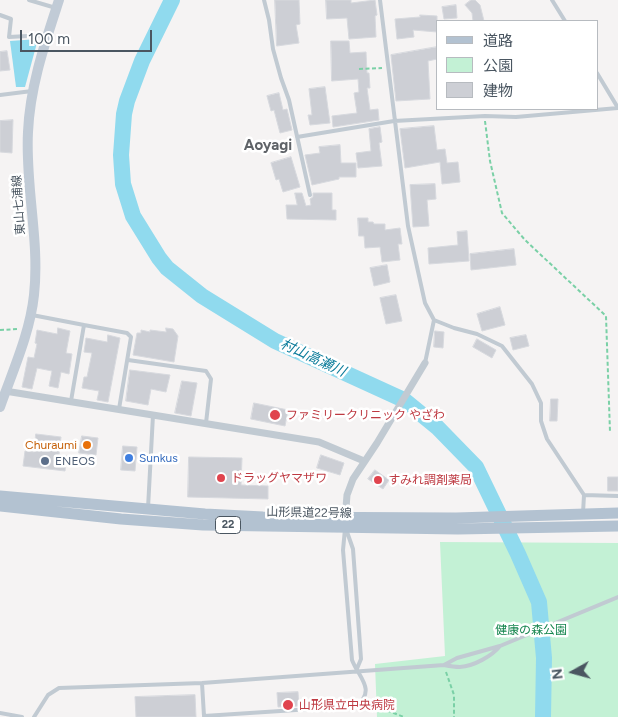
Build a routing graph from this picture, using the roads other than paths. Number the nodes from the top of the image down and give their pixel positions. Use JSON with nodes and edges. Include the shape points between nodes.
{"nodes":[{"id":1,"x":29,"y":0,"type":"edge"},
{"id":2,"x":264,"y":0,"type":"edge"},
{"id":3,"x":380,"y":0,"type":"edge"},
{"id":4,"x":552,"y":0,"type":"edge"},
{"id":5,"x":58,"y":4,"type":"edge"},
{"id":6,"x":0,"y":15,"type":"edge"},
{"id":7,"x":564,"y":20,"type":"edge"},
{"id":8,"x":48,"y":35,"type":"junction"},
{"id":9,"x":598,"y":75,"type":"edge"},
{"id":10,"x":32,"y":91,"type":"junction"},
{"id":11,"x":0,"y":95,"type":"edge"},
{"id":12,"x":618,"y":108,"type":"edge"},
{"id":13,"x":595,"y":110,"type":"edge"},
{"id":14,"x":598,"y":110,"type":"edge"},
{"id":15,"x":394,"y":121,"type":"junction"},
{"id":16,"x":296,"y":137,"type":"junction"},
{"id":17,"x":310,"y":195,"type":"dead end"},
{"id":18,"x":31,"y":315,"type":"junction"},
{"id":19,"x":434,"y":320,"type":"junction"},
{"id":20,"x":84,"y":325,"type":"junction"},
{"id":21,"x":128,"y":360,"type":"junction"},
{"id":22,"x":426,"y":363,"type":"joint"},
{"id":23,"x":5,"y":391,"type":"junction"},
{"id":24,"x":71,"y":401,"type":"junction"},
{"id":25,"x":0,"y":407,"type":"edge"},
{"id":26,"x":119,"y":409,"type":"junction"},
{"id":27,"x":153,"y":415,"type":"junction"},
{"id":28,"x":206,"y":423,"type":"junction"},
{"id":29,"x":364,"y":461,"type":"junction"},
{"id":30,"x":584,"y":495,"type":"junction"},
{"id":31,"x":0,"y":496,"type":"edge"},
{"id":32,"x":618,"y":496,"type":"edge"},
{"id":33,"x":0,"y":506,"type":"edge"},
{"id":34,"x":148,"y":509,"type":"junction"},
{"id":35,"x":583,"y":513,"type":"junction"},
{"id":36,"x":618,"y":513,"type":"edge"},
{"id":37,"x":345,"y":523,"type":"junction"},
{"id":38,"x":457,"y":523,"type":"junction"},
{"id":39,"x":618,"y":526,"type":"edge"},
{"id":40,"x":618,"y":598,"type":"edge"},
{"id":41,"x":500,"y":646,"type":"junction"},
{"id":42,"x":444,"y":665,"type":"junction"},
{"id":43,"x":356,"y":671,"type":"junction"},
{"id":44,"x":202,"y":683,"type":"junction"},
{"id":45,"x":0,"y":713,"type":"edge"},
{"id":46,"x":22,"y":717,"type":"edge"},
{"id":47,"x":34,"y":717,"type":"edge"}],
"edges":[{"from":1,"to":5,"type":"lane"},
{"from":2,"to":16,"type":"lane"},
{"from":3,"to":15,"type":"lane"},
{"from":4,"to":7,"type":"lane"},
{"from":5,"to":8,"type":"main road","name":"東山七浦線"},
{"from":6,"to":8,"type":"lane","via":[[11,19],[9,37]]},
{"from":8,"to":10,"type":"main road","name":"東山七浦線"},
{"from":9,"to":12,"type":"lane"},
{"from":10,"to":11,"type":"lane"},
{"from":10,"to":18,"type":"main road","name":"東山七浦線","via":[[28,133],[35,270]]},
{"from":12,"to":14,"type":"lane"},
{"from":13,"to":15,"type":"lane","via":[[516,117]]},
{"from":15,"to":16,"type":"lane"},
{"from":15,"to":19,"type":"lane","via":[[417,271],[425,303]]},
{"from":16,"to":17,"type":"lane"},
{"from":18,"to":20,"type":"lane"},
{"from":18,"to":23,"type":"main road","name":"東山七浦線"},
{"from":19,"to":22,"type":"lane"},
{"from":19,"to":30,"type":"lane","via":[[502,346],[532,384],[541,403],[546,439]]},
{"from":20,"to":21,"type":"lane","via":[[127,333],[131,337]]},
{"from":20,"to":24,"type":"lane"},
{"from":21,"to":26,"type":"lane"},
{"from":21,"to":28,"type":"lane","via":[[206,371],[212,379]]},
{"from":22,"to":29,"type":"street"},
{"from":23,"to":24,"type":"street"},
{"from":23,"to":25,"type":"main road","name":"東山七浦線"},
{"from":24,"to":26,"type":"street"},
{"from":26,"to":27,"type":"street"},
{"from":27,"to":28,"type":"street"},
{"from":27,"to":34,"type":"lane"},
{"from":28,"to":29,"type":"street","via":[[319,442]]},
{"from":29,"to":37,"type":"street","via":[[352,479],[347,495]]},
{"from":30,"to":32,"type":"lane"},
{"from":30,"to":35,"type":"lane"},
{"from":31,"to":34,"type":"main road","name":"山形県道22号線","number":"22"},
{"from":33,"to":37,"type":"main road","name":"山形県道22号線","number":"22","via":[[203,525]]},
{"from":34,"to":37,"type":"main road","name":"山形県道22号線","number":"22"},
{"from":35,"to":36,"type":"main road","name":"山形県道22号線","number":"22"},
{"from":35,"to":38,"type":"main road","name":"山形県道22号線","number":"22"},
{"from":37,"to":38,"type":"main road","name":"山形県道22号線","number":"22"},
{"from":37,"to":43,"type":"lane","via":[[343,550],[352,660]]},
{"from":37,"to":43,"type":"lane","via":[[353,549],[361,659]]},
{"from":38,"to":39,"type":"main road","name":"山形県道22号線","number":"22"},
{"from":40,"to":41,"type":"lane"},
{"from":41,"to":42,"type":"lane"},
{"from":41,"to":42,"type":"lane","via":[[471,664],[461,667]]},
{"from":42,"to":43,"type":"lane"},
{"from":43,"to":44,"type":"lane"},
{"from":43,"to":44,"type":"lane","via":[[366,690],[356,706],[204,716]]},
{"from":44,"to":47,"type":"lane","via":[[59,688],[48,695]]},
{"from":45,"to":46,"type":"lane"}]}
